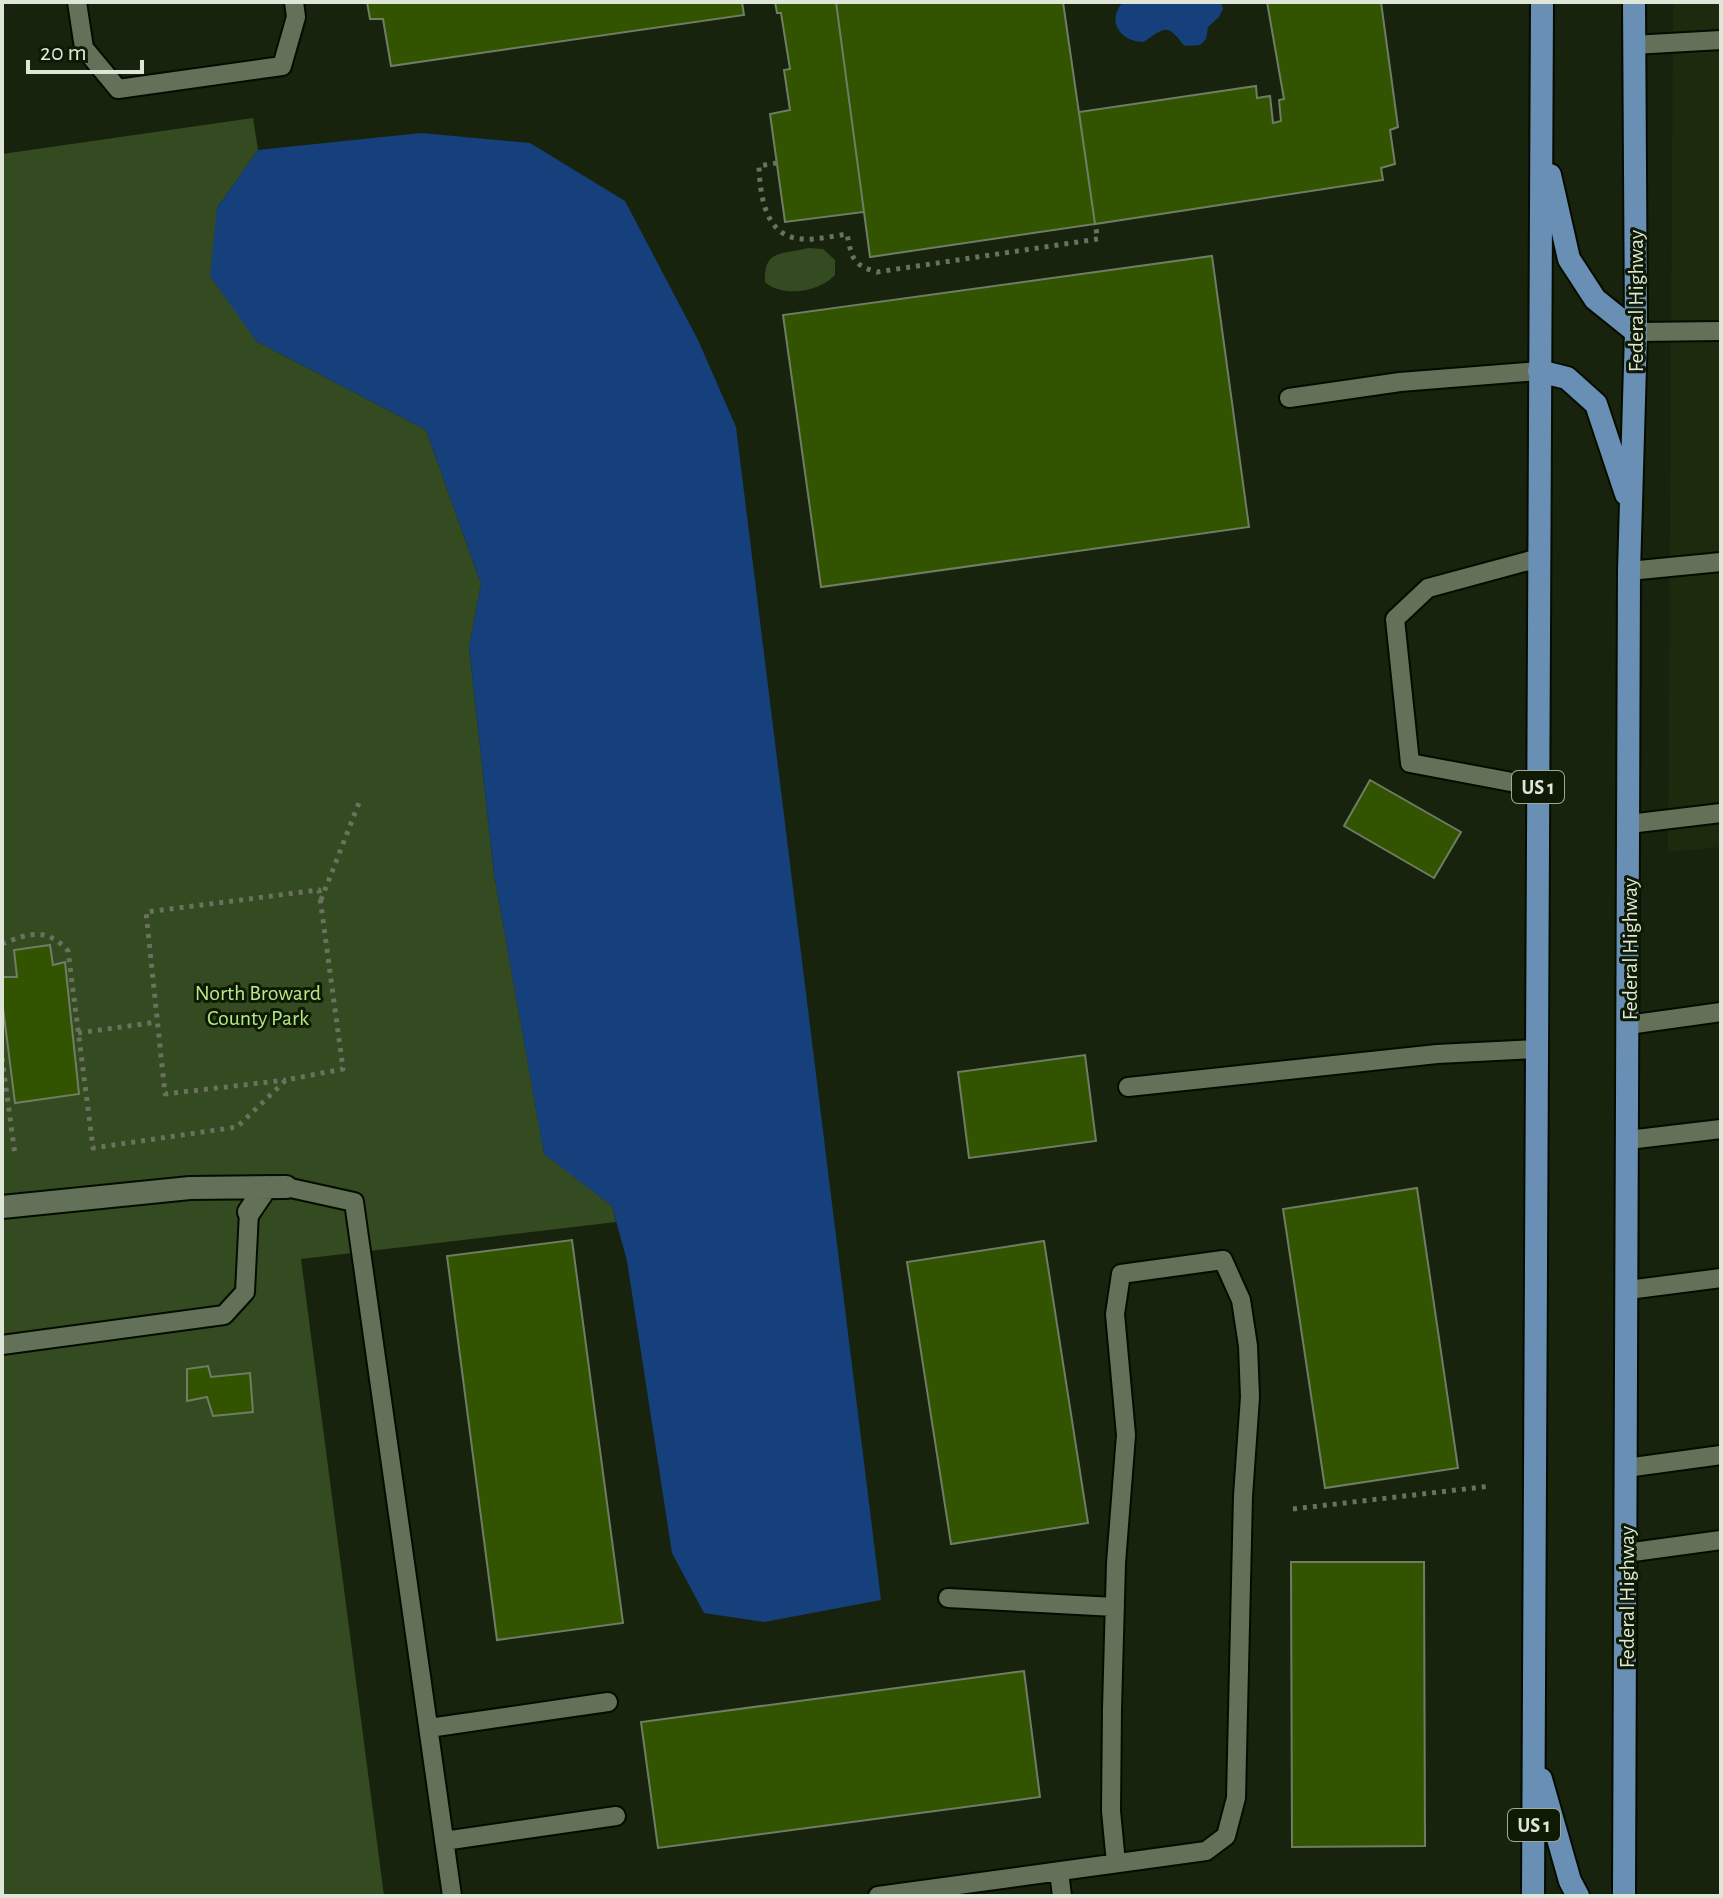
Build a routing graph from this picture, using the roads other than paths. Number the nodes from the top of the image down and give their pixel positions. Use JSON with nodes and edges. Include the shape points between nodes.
{"nodes":[{"id":1,"x":77,"y":2,"type":"edge"},
{"id":2,"x":294,"y":2,"type":"edge"},
{"id":3,"x":1542,"y":2,"type":"edge"},
{"id":4,"x":1634,"y":2,"type":"edge"},
{"id":5,"x":1721,"y":40,"type":"edge"},
{"id":6,"x":1633,"y":45,"type":"junction"},
{"id":7,"x":1541,"y":135,"type":"junction"},
{"id":8,"x":1721,"y":331,"type":"edge"},
{"id":9,"x":1636,"y":332,"type":"junction"},
{"id":10,"x":1539,"y":371,"type":"junction"},
{"id":11,"x":1289,"y":398,"type":"dead end"},
{"id":12,"x":1631,"y":507,"type":"junction"},
{"id":13,"x":1539,"y":558,"type":"junction"},
{"id":14,"x":1721,"y":562,"type":"edge"},
{"id":15,"x":1629,"y":571,"type":"junction"},
{"id":16,"x":1538,"y":787,"type":"junction"},
{"id":17,"x":1721,"y":813,"type":"edge"},
{"id":18,"x":1629,"y":824,"type":"junction"},
{"id":19,"x":1721,"y":1012,"type":"edge"},
{"id":20,"x":1628,"y":1025,"type":"junction"},
{"id":21,"x":1537,"y":1049,"type":"junction"},
{"id":22,"x":1128,"y":1087,"type":"dead end"},
{"id":23,"x":1721,"y":1129,"type":"edge"},
{"id":24,"x":1628,"y":1140,"type":"junction"},
{"id":25,"x":276,"y":1187,"type":"junction"},
{"id":26,"x":2,"y":1207,"type":"edge"},
{"id":27,"x":249,"y":1212,"type":"joint"},
{"id":28,"x":1721,"y":1278,"type":"edge"},
{"id":29,"x":1628,"y":1290,"type":"junction"},
{"id":30,"x":2,"y":1345,"type":"edge"},
{"id":31,"x":1721,"y":1455,"type":"edge"},
{"id":32,"x":1626,"y":1468,"type":"junction"},
{"id":33,"x":1721,"y":1540,"type":"edge"},
{"id":34,"x":1626,"y":1553,"type":"junction"},
{"id":35,"x":948,"y":1598,"type":"dead end"},
{"id":36,"x":1115,"y":1607,"type":"junction"},
{"id":37,"x":608,"y":1702,"type":"dead end"},
{"id":38,"x":429,"y":1728,"type":"junction"},
{"id":39,"x":1534,"y":1754,"type":"junction"},
{"id":40,"x":616,"y":1816,"type":"dead end"},
{"id":41,"x":444,"y":1841,"type":"junction"},
{"id":42,"x":1116,"y":1863,"type":"junction"},
{"id":43,"x":1059,"y":1872,"type":"junction"},
{"id":44,"x":998,"y":1888,"type":"edge"},
{"id":45,"x":452,"y":1896,"type":"edge"},
{"id":46,"x":878,"y":1896,"type":"edge"},
{"id":47,"x":1062,"y":1896,"type":"edge"},
{"id":48,"x":1533,"y":1896,"type":"edge"},
{"id":49,"x":1578,"y":1896,"type":"edge"},
{"id":50,"x":1624,"y":1896,"type":"edge"}],
"edges":[{"from":1,"to":2,"type":"lane","via":[[84,48],[118,89],[282,66],[296,17]]},
{"from":3,"to":7,"type":"main road","number":"US 1"},
{"from":4,"to":6,"type":"main road","name":"Federal Highway"},
{"from":5,"to":6,"type":"lane"},
{"from":6,"to":9,"type":"main road","name":"Federal Highway"},
{"from":7,"to":9,"type":"main road","via":[[1569,259],[1595,299]]},
{"from":7,"to":10,"type":"main road","number":"US 1"},
{"from":8,"to":9,"type":"lane"},
{"from":9,"to":12,"type":"main road","name":"Federal Highway"},
{"from":10,"to":11,"type":"lane"},
{"from":10,"to":12,"type":"main road","via":[[1567,378],[1596,404]]},
{"from":10,"to":13,"type":"main road","number":"US 1"},
{"from":12,"to":15,"type":"main road","name":"Federal Highway"},
{"from":13,"to":16,"type":"main road","number":"US 1"},
{"from":13,"to":16,"type":"lane","via":[[1428,588],[1395,619],[1410,763]]},
{"from":14,"to":15,"type":"lane"},
{"from":15,"to":18,"type":"main road","name":"Federal Highway"},
{"from":16,"to":21,"type":"main road","number":"US 1"},
{"from":17,"to":18,"type":"lane"},
{"from":18,"to":20,"type":"main road","name":"Federal Highway"},
{"from":19,"to":20,"type":"lane"},
{"from":20,"to":24,"type":"main road","name":"Federal Highway"},
{"from":21,"to":22,"type":"lane","via":[[1437,1054]]},
{"from":21,"to":39,"type":"main road","number":"US 1"},
{"from":23,"to":24,"type":"lane"},
{"from":24,"to":29,"type":"main road","name":"Federal Highway"},
{"from":25,"to":26,"type":"street","via":[[190,1188]]},
{"from":25,"to":27,"type":"street"},
{"from":25,"to":38,"type":"lane","via":[[354,1202]]},
{"from":27,"to":30,"type":"lane","via":[[245,1292],[224,1315]]},
{"from":28,"to":29,"type":"lane"},
{"from":29,"to":32,"type":"main road","name":"Federal Highway"},
{"from":31,"to":32,"type":"lane"},
{"from":32,"to":34,"type":"main road","name":"Federal Highway"},
{"from":33,"to":34,"type":"lane"},
{"from":34,"to":50,"type":"main road","name":"Federal Highway"},
{"from":35,"to":36,"type":"lane"},
{"from":36,"to":42,"type":"lane","via":[[1111,1811]]},
{"from":36,"to":42,"type":"lane","via":[[1126,1435],[1115,1314],[1121,1274],[1223,1260],[1241,1300],[1250,1397],[1236,1798],[1226,1836],[1206,1851]]},
{"from":37,"to":38,"type":"lane"},
{"from":38,"to":41,"type":"lane"},
{"from":39,"to":48,"type":"main road","number":"US 1"},
{"from":39,"to":49,"type":"main road"},
{"from":40,"to":41,"type":"lane"},
{"from":41,"to":45,"type":"lane"},
{"from":42,"to":43,"type":"lane"},
{"from":43,"to":44,"type":"lane"},
{"from":43,"to":47,"type":"lane"},
{"from":44,"to":46,"type":"lane"}]}
